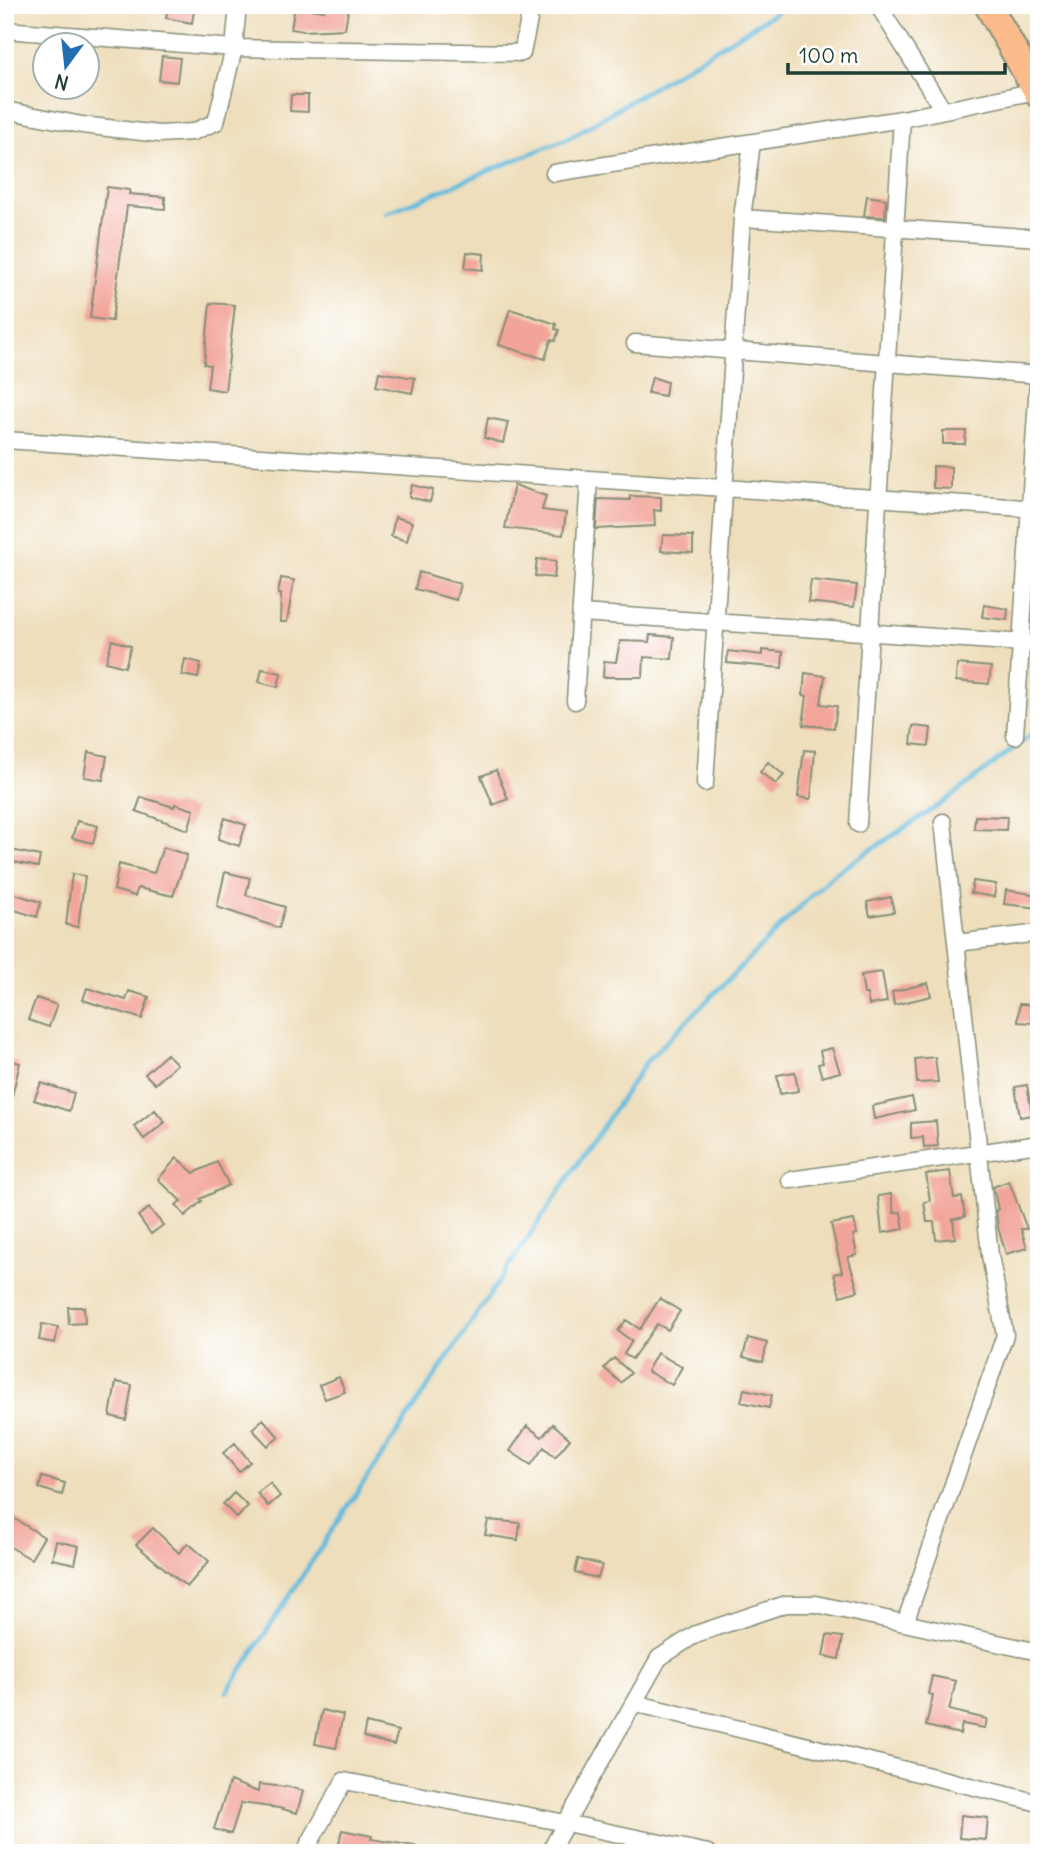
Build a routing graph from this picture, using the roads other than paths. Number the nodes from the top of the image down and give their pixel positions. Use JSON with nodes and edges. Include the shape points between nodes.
{"nodes":[{"id":1,"x":238,"y":5,"type":"edge"},
{"id":2,"x":532,"y":5,"type":"edge"},
{"id":3,"x":878,"y":5,"type":"edge"},
{"id":4,"x":988,"y":5,"type":"edge"},
{"id":5,"x":5,"y":30,"type":"edge"},
{"id":6,"x":234,"y":48,"type":"junction"},
{"id":7,"x":1038,"y":93,"type":"edge"},
{"id":8,"x":5,"y":110,"type":"edge"},
{"id":9,"x":943,"y":110,"type":"junction"},
{"id":10,"x":902,"y":119,"type":"junction"},
{"id":11,"x":752,"y":143,"type":"junction"},
{"id":12,"x":554,"y":173,"type":"dead end"},
{"id":13,"x":742,"y":218,"type":"junction"},
{"id":14,"x":895,"y":228,"type":"junction"},
{"id":15,"x":1039,"y":238,"type":"edge"},
{"id":16,"x":635,"y":343,"type":"dead end"},
{"id":17,"x":733,"y":350,"type":"junction"},
{"id":18,"x":887,"y":363,"type":"junction"},
{"id":19,"x":1039,"y":367,"type":"edge"},
{"id":20,"x":1039,"y":375,"type":"edge"},
{"id":21,"x":5,"y":440,"type":"edge"},
{"id":22,"x":589,"y":480,"type":"junction"},
{"id":23,"x":724,"y":489,"type":"junction"},
{"id":24,"x":878,"y":499,"type":"junction"},
{"id":25,"x":1034,"y":509,"type":"edge"},
{"id":26,"x":580,"y":612,"type":"junction"},
{"id":27,"x":716,"y":622,"type":"junction"},
{"id":28,"x":870,"y":632,"type":"junction"},
{"id":29,"x":1021,"y":642,"type":"junction"},
{"id":30,"x":1039,"y":644,"type":"edge"},
{"id":31,"x":575,"y":701,"type":"dead end"},
{"id":32,"x":1015,"y":736,"type":"dead end"},
{"id":33,"x":705,"y":783,"type":"dead end"},
{"id":34,"x":943,"y":822,"type":"dead end"},
{"id":35,"x":858,"y":824,"type":"dead end"},
{"id":36,"x":1039,"y":933,"type":"edge"},
{"id":37,"x":957,"y":943,"type":"junction"},
{"id":38,"x":1039,"y":1144,"type":"edge"},
{"id":39,"x":979,"y":1153,"type":"junction"},
{"id":40,"x":790,"y":1180,"type":"dead end"},
{"id":41,"x":905,"y":1623,"type":"junction"},
{"id":42,"x":1039,"y":1652,"type":"edge"},
{"id":43,"x":634,"y":1703,"type":"junction"},
{"id":44,"x":1039,"y":1803,"type":"edge"},
{"id":45,"x":566,"y":1823,"type":"junction"},
{"id":46,"x":304,"y":1853,"type":"edge"},
{"id":47,"x":549,"y":1853,"type":"edge"},
{"id":48,"x":708,"y":1853,"type":"edge"}],
"edges":[{"from":1,"to":6,"type":"street"},
{"from":2,"to":6,"type":"street","via":[[522,52]]},
{"from":3,"to":9,"type":"street"},
{"from":4,"to":7,"type":"main road"},
{"from":5,"to":6,"type":"street"},
{"from":6,"to":8,"type":"street","via":[[216,122],[193,132],[159,134],[82,125]]},
{"from":7,"to":9,"type":"street"},
{"from":9,"to":10,"type":"street"},
{"from":10,"to":11,"type":"street"},
{"from":10,"to":14,"type":"street"},
{"from":11,"to":12,"type":"street"},
{"from":11,"to":13,"type":"street"},
{"from":13,"to":14,"type":"street"},
{"from":13,"to":17,"type":"street"},
{"from":14,"to":15,"type":"street"},
{"from":14,"to":18,"type":"street"},
{"from":16,"to":17,"type":"street"},
{"from":17,"to":18,"type":"street"},
{"from":17,"to":23,"type":"street"},
{"from":18,"to":20,"type":"street"},
{"from":18,"to":24,"type":"street"},
{"from":19,"to":20,"type":"street"},
{"from":20,"to":25,"type":"street"},
{"from":21,"to":22,"type":"street"},
{"from":22,"to":23,"type":"street"},
{"from":22,"to":26,"type":"street"},
{"from":23,"to":24,"type":"street"},
{"from":23,"to":27,"type":"street"},
{"from":24,"to":25,"type":"street"},
{"from":24,"to":28,"type":"street"},
{"from":25,"to":29,"type":"street"},
{"from":26,"to":27,"type":"street"},
{"from":26,"to":31,"type":"street"},
{"from":27,"to":28,"type":"street"},
{"from":27,"to":33,"type":"street"},
{"from":28,"to":29,"type":"street"},
{"from":28,"to":35,"type":"street"},
{"from":29,"to":30,"type":"street"},
{"from":29,"to":32,"type":"street"},
{"from":34,"to":37,"type":"street"},
{"from":36,"to":37,"type":"street"},
{"from":37,"to":39,"type":"street"},
{"from":38,"to":39,"type":"street"},
{"from":39,"to":40,"type":"street"},
{"from":39,"to":41,"type":"street","via":[[990,1255],[1005,1335]]},
{"from":41,"to":42,"type":"street"},
{"from":41,"to":43,"type":"street","via":[[816,1604],[786,1604],[696,1633],[659,1658]]},
{"from":43,"to":44,"type":"street"},
{"from":43,"to":45,"type":"street"},
{"from":45,"to":46,"type":"street","via":[[344,1781]]},
{"from":45,"to":47,"type":"street"},
{"from":45,"to":48,"type":"street"}]}
